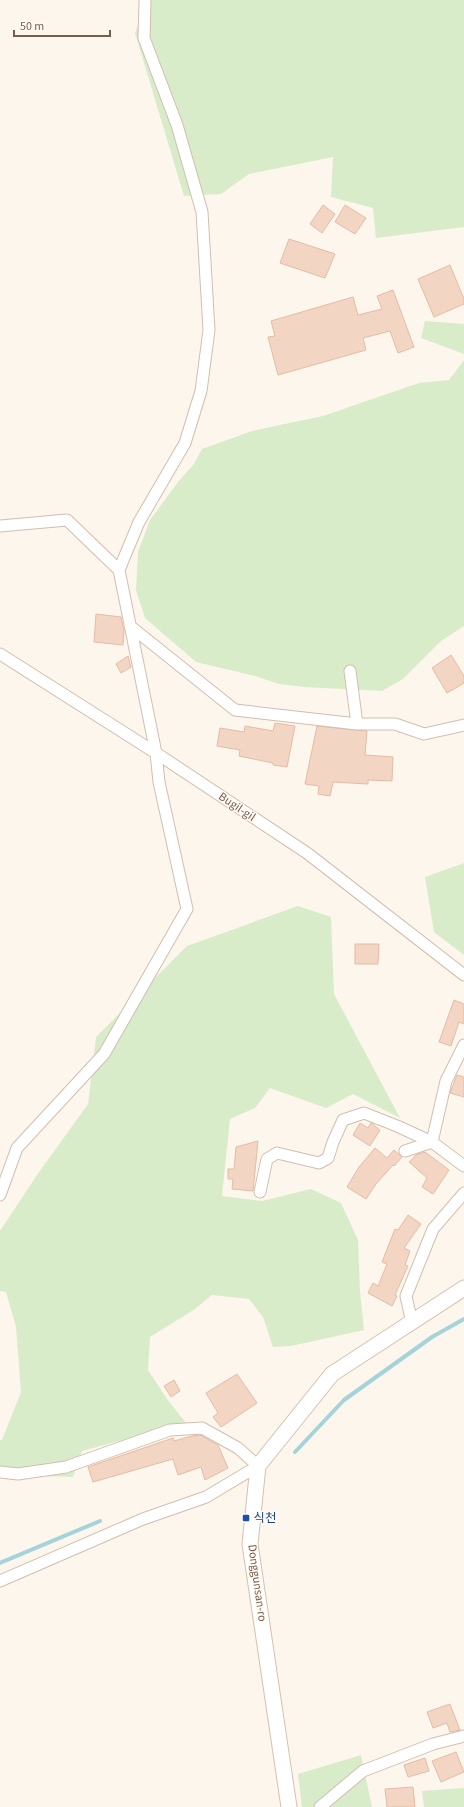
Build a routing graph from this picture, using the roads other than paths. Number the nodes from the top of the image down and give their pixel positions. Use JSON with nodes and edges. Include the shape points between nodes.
{"nodes":[{"id":1,"x":146,"y":0,"type":"edge"},
{"id":2,"x":0,"y":526,"type":"edge"},
{"id":3,"x":119,"y":570,"type":"junction"},
{"id":4,"x":130,"y":626,"type":"junction"},
{"id":5,"x":0,"y":654,"type":"edge"},
{"id":6,"x":350,"y":671,"type":"dead end"},
{"id":7,"x":357,"y":724,"type":"junction"},
{"id":8,"x":464,"y":725,"type":"edge"},
{"id":9,"x":156,"y":753,"type":"junction"},
{"id":10,"x":464,"y":975,"type":"edge"},
{"id":11,"x":464,"y":1045,"type":"edge"},
{"id":12,"x":432,"y":1142,"type":"junction"},
{"id":13,"x":405,"y":1151,"type":"dead end"},
{"id":14,"x":464,"y":1166,"type":"edge"},
{"id":15,"x":260,"y":1192,"type":"dead end"},
{"id":16,"x":464,"y":1193,"type":"edge"},
{"id":17,"x":0,"y":1195,"type":"edge"},
{"id":18,"x":464,"y":1288,"type":"edge"},
{"id":19,"x":412,"y":1322,"type":"junction"},
{"id":20,"x":258,"y":1466,"type":"junction"},
{"id":21,"x":0,"y":1472,"type":"edge"},
{"id":22,"x":0,"y":1581,"type":"edge"},
{"id":23,"x":464,"y":1736,"type":"edge"},
{"id":24,"x":289,"y":1807,"type":"edge"},
{"id":25,"x":320,"y":1807,"type":"edge"}],
"edges":[{"from":1,"to":3,"type":"street","via":[[144,38],[177,125],[202,212],[209,330],[201,391],[185,443],[139,522]]},
{"from":2,"to":3,"type":"street","via":[[68,520]]},
{"from":3,"to":4,"type":"street"},
{"from":4,"to":7,"type":"street","via":[[235,710]]},
{"from":4,"to":9,"type":"street"},
{"from":5,"to":9,"type":"street","name":"Bugil-gil"},
{"from":6,"to":7,"type":"street"},
{"from":7,"to":8,"type":"street","via":[[395,724],[424,734]]},
{"from":9,"to":10,"type":"street","name":"Bugil-gil","via":[[307,853]]},
{"from":9,"to":17,"type":"street","via":[[158,782],[187,909],[104,1054],[17,1148]]},
{"from":11,"to":12,"type":"street","via":[[446,1081]]},
{"from":12,"to":13,"type":"street"},
{"from":12,"to":14,"type":"street"},
{"from":12,"to":15,"type":"street","via":[[364,1113],[343,1120],[328,1158],[319,1163],[277,1153],[267,1159]]},
{"from":16,"to":19,"type":"street","via":[[433,1229],[406,1296]]},
{"from":18,"to":19,"type":"street"},
{"from":19,"to":20,"type":"street","via":[[332,1374]]},
{"from":20,"to":21,"type":"street","via":[[238,1448],[202,1428],[170,1430],[66,1467],[18,1474]]},
{"from":20,"to":22,"type":"street","via":[[206,1497],[144,1519]]},
{"from":20,"to":24,"type":"street","name":"Donggunsan-ro","via":[[250,1544]]},
{"from":23,"to":25,"type":"street","via":[[433,1744],[363,1771]]}]}
